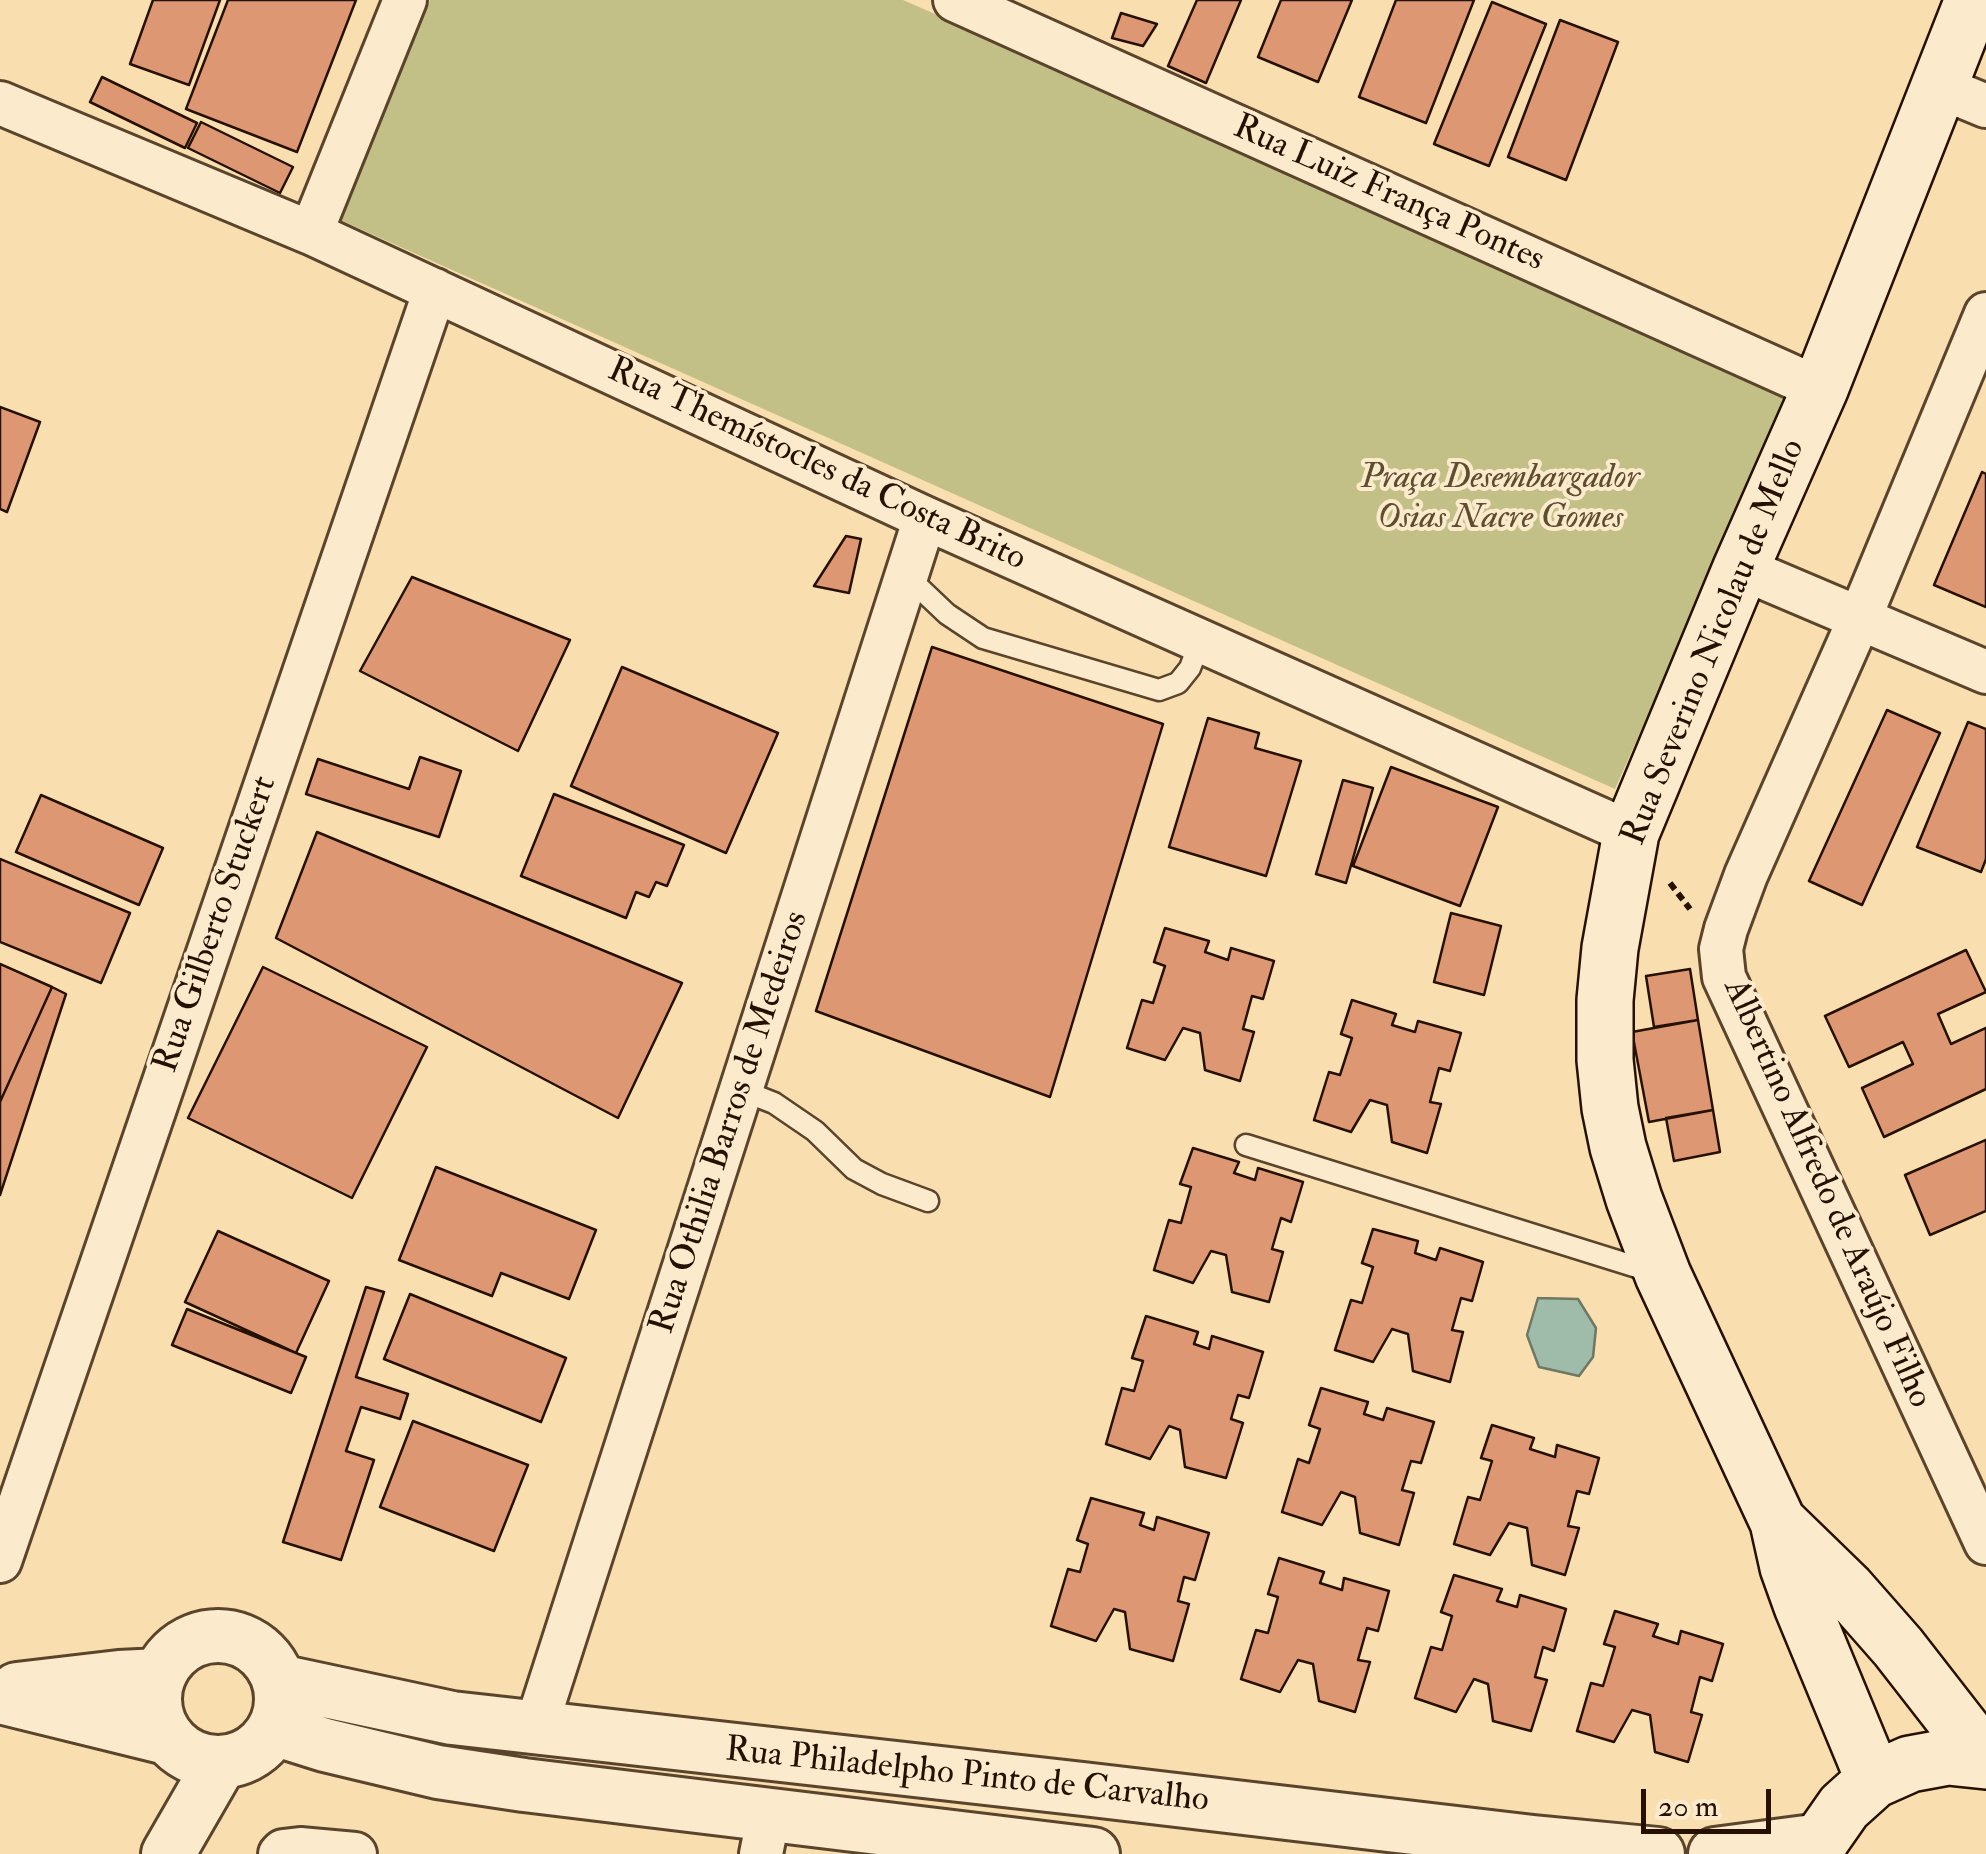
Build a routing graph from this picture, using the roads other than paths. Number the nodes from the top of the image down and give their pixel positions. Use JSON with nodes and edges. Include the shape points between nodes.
{"nodes":[{"id":1,"x":405,"y":0,"type":"edge"},
{"id":2,"x":955,"y":0,"type":"edge"},
{"id":3,"x":1973,"y":0,"type":"edge"},
{"id":4,"x":1963,"y":96,"type":"edge"},
{"id":5,"x":3,"y":116,"type":"edge"},
{"id":6,"x":312,"y":233,"type":"junction"},
{"id":7,"x":435,"y":290,"type":"junction"},
{"id":8,"x":1986,"y":314,"type":"edge"},
{"id":9,"x":1820,"y":389,"type":"junction"},
{"id":10,"x":926,"y":518,"type":"junction"},
{"id":11,"x":1740,"y":568,"type":"junction"},
{"id":12,"x":907,"y":576,"type":"junction"},
{"id":13,"x":1859,"y":620,"type":"junction"},
{"id":14,"x":1200,"y":641,"type":"junction"},
{"id":15,"x":1986,"y":672,"type":"edge"},
{"id":16,"x":1631,"y":833,"type":"junction"},
{"id":17,"x":741,"y":1090,"type":"junction"},
{"id":18,"x":1246,"y":1145,"type":"dead end"},
{"id":19,"x":928,"y":1201,"type":"dead end"},
{"id":20,"x":1663,"y":1275,"type":"junction"},
{"id":21,"x":1778,"y":1522,"type":"junction"},
{"id":22,"x":1986,"y":1543,"type":"edge"},
{"id":23,"x":0,"y":1560,"type":"edge"},
{"id":24,"x":160,"y":1675,"type":"junction"},
{"id":25,"x":0,"y":1694,"type":"edge"},
{"id":26,"x":276,"y":1705,"type":"junction"},
{"id":27,"x":536,"y":1728,"type":"junction"},
{"id":28,"x":189,"y":1750,"type":"junction"},
{"id":29,"x":1986,"y":1760,"type":"edge"},
{"id":30,"x":1874,"y":1780,"type":"junction"},
{"id":31,"x":765,"y":1834,"type":"edge"},
{"id":32,"x":1818,"y":1847,"type":"edge"},
{"id":33,"x":166,"y":1854,"type":"edge"},
{"id":34,"x":280,"y":1854,"type":"edge"},
{"id":35,"x":356,"y":1854,"type":"edge"},
{"id":36,"x":1093,"y":1854,"type":"edge"},
{"id":37,"x":1658,"y":1854,"type":"edge"},
{"id":38,"x":1715,"y":1854,"type":"edge"}],
"edges":[{"from":1,"to":6,"type":"street"},
{"from":2,"to":9,"type":"street","name":"Rua Luiz França Pontes"},
{"from":3,"to":4,"type":"main road","name":"Rua Severino Nicolau de Mello"},
{"from":4,"to":9,"type":"main road","name":"Rua Severino Nicolau de Mello"},
{"from":5,"to":6,"type":"street","name":"Rua Themístocles da Costa Brito"},
{"from":6,"to":7,"type":"street","name":"Rua Themístocles da Costa Brito"},
{"from":7,"to":10,"type":"street","name":"Rua Themístocles da Costa Brito"},
{"from":7,"to":23,"type":"street","name":"Rua Gilberto Stuckert"},
{"from":8,"to":13,"type":"street","name":"Albertino Alfredo de Araújo Filho"},
{"from":9,"to":11,"type":"main road","name":"Rua Severino Nicolau de Mello"},
{"from":10,"to":12,"type":"street","name":"Rua Othilia Barros de Medeiros"},
{"from":10,"to":14,"type":"street","name":"Rua Themístocles da Costa Brito"},
{"from":11,"to":13,"type":"street"},
{"from":11,"to":16,"type":"main road","name":"Rua Severino Nicolau de Mello"},
{"from":12,"to":14,"type":"lane","via":[[983,638],[1159,690],[1178,683]]},
{"from":12,"to":17,"type":"street","name":"Rua Othilia Barros de Medeiros"},
{"from":13,"to":15,"type":"street"},
{"from":13,"to":22,"type":"street","name":"Albertino Alfredo de Araújo Filho","via":[[1746,875],[1721,950],[1724,976]]},
{"from":14,"to":16,"type":"street","name":"Rua Themístocles da Costa Brito"},
{"from":16,"to":20,"type":"main road","name":"Rua Severino Nicolau de Mello","via":[[1610,948],[1604,1060],[1618,1147]]},
{"from":17,"to":19,"type":"lane","via":[[815,1131],[854,1169]]},
{"from":17,"to":27,"type":"street","name":"Rua Othilia Barros de Medeiros"},
{"from":18,"to":20,"type":"lane"},
{"from":20,"to":21,"type":"main road","name":"Rua Severino Nicolau de Mello"},
{"from":21,"to":29,"type":"main road","name":"Rua Severino Nicolau de Mello","via":[[1898,1646]]},
{"from":21,"to":30,"type":"main road","name":"Rua Severino Nicolau de Mello","via":[[1802,1606]]},
{"from":24,"to":25,"type":"street"},
{"from":24,"to":26,"type":"street","via":[[169,1657],[191,1640],[218,1634],[244,1640],[266,1656]]},
{"from":24,"to":28,"type":"street","via":[[158,1721]]},
{"from":25,"to":28,"type":"street"},
{"from":26,"to":27,"type":"street","name":"Rua Philadelpho Pinto de Carvalho"},
{"from":26,"to":28,"type":"street","via":[[260,1746],[242,1758]]},
{"from":26,"to":31,"type":"street","name":"Rua Philadelpho Pinto de Carvalho","via":[[325,1744]]},
{"from":27,"to":37,"type":"street","name":"Rua Philadelpho Pinto de Carvalho"},
{"from":28,"to":33,"type":"street"},
{"from":29,"to":30,"type":"main road","via":[[1910,1764]]},
{"from":30,"to":32,"type":"main road","via":[[1844,1807]]},
{"from":31,"to":36,"type":"street","name":"Rua Philadelpho Pinto de Carvalho"},
{"from":32,"to":38,"type":"street"},
{"from":34,"to":35,"type":"street"}]}
